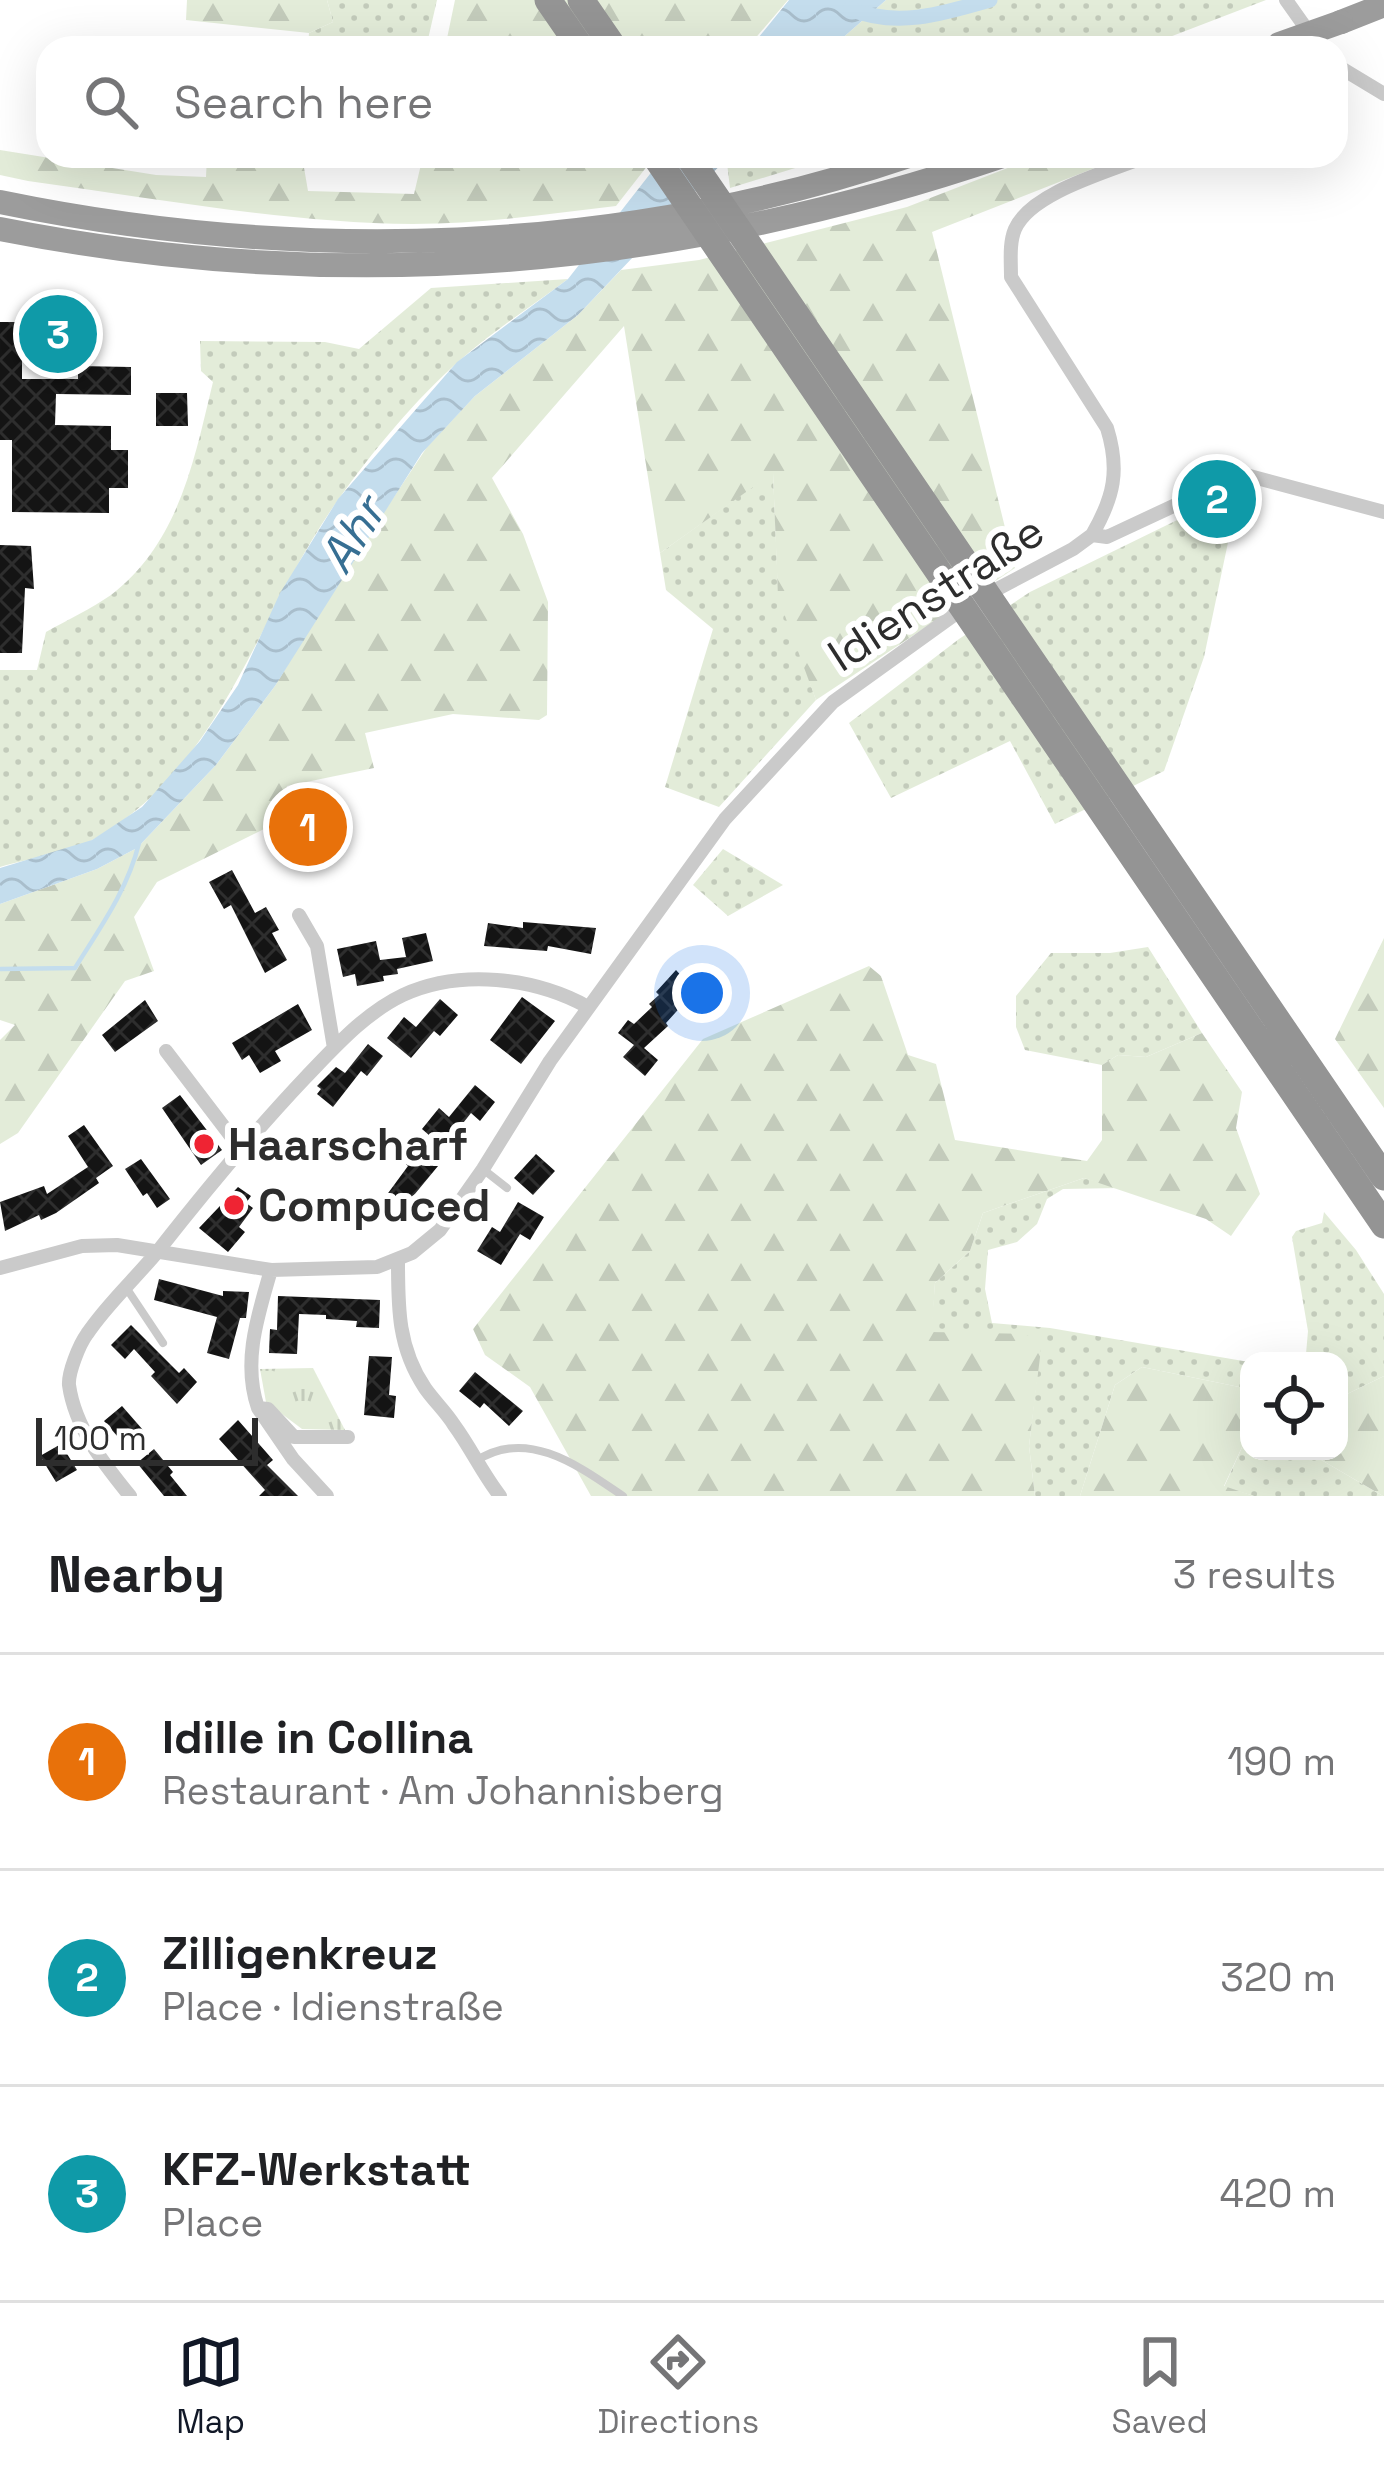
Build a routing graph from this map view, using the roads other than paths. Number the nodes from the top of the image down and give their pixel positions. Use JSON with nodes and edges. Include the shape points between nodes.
{"nodes":[{"id":1,"x":548,"y":0,"type":"edge"},
{"id":2,"x":581,"y":0,"type":"edge"},
{"id":3,"x":1286,"y":0,"type":"edge"},
{"id":4,"x":1384,"y":5,"type":"edge"},
{"id":5,"x":573,"y":36,"type":"edge"},
{"id":6,"x":606,"y":36,"type":"edge"},
{"id":7,"x":1302,"y":36,"type":"edge"},
{"id":8,"x":1312,"y":36,"type":"edge"},
{"id":9,"x":1348,"y":74,"type":"edge"},
{"id":10,"x":1384,"y":94,"type":"edge"},
{"id":11,"x":663,"y":168,"type":"edge"},
{"id":12,"x":696,"y":168,"type":"edge"},
{"id":13,"x":868,"y":168,"type":"edge"},
{"id":14,"x":969,"y":168,"type":"edge"},
{"id":15,"x":1121,"y":168,"type":"edge"},
{"id":16,"x":0,"y":202,"type":"edge"},
{"id":17,"x":0,"y":229,"type":"edge"},
{"id":18,"x":1384,"y":512,"type":"edge"},
{"id":19,"x":1092,"y":535,"type":"junction"},
{"id":20,"x":299,"y":915,"type":"dead end"},
{"id":21,"x":588,"y":1006,"type":"junction"},
{"id":22,"x":334,"y":1048,"type":"junction"},
{"id":23,"x":166,"y":1052,"type":"dead end"},
{"id":24,"x":239,"y":1148,"type":"junction"},
{"id":25,"x":483,"y":1169,"type":"junction"},
{"id":26,"x":1384,"y":1177,"type":"edge"},
{"id":27,"x":507,"y":1188,"type":"dead end"},
{"id":28,"x":1384,"y":1225,"type":"edge"},
{"id":29,"x":156,"y":1253,"type":"junction"},
{"id":30,"x":398,"y":1262,"type":"junction"},
{"id":31,"x":0,"y":1268,"type":"edge"},
{"id":32,"x":271,"y":1270,"type":"junction"},
{"id":33,"x":127,"y":1287,"type":"junction"},
{"id":34,"x":163,"y":1343,"type":"dead end"},
{"id":35,"x":258,"y":1408,"type":"junction"},
{"id":36,"x":348,"y":1437,"type":"dead end"},
{"id":37,"x":474,"y":1462,"type":"junction"},
{"id":38,"x":130,"y":1496,"type":"edge"},
{"id":39,"x":327,"y":1496,"type":"edge"},
{"id":40,"x":500,"y":1496,"type":"edge"},
{"id":41,"x":623,"y":1496,"type":"edge"}],
"edges":[{"from":1,"to":5,"type":"highway"},
{"from":2,"to":6,"type":"highway"},
{"from":3,"to":8,"type":"street"},
{"from":4,"to":7,"type":"highway","bridge":true},
{"from":9,"to":10,"type":"street"},
{"from":11,"to":28,"type":"highway","bridge":true},
{"from":12,"to":26,"type":"highway","bridge":true},
{"from":13,"to":16,"type":"highway","bridge":true,"via":[[617,224],[418,242],[207,235]]},
{"from":14,"to":17,"type":"highway","bridge":true,"via":[[797,216],[607,252],[400,268],[208,260]]},
{"from":15,"to":19,"type":"street","via":[[1028,209],[1011,249],[1017,290],[1107,428],[1114,452],[1111,502]]},
{"from":18,"to":19,"type":"street","name":"Idienstraße","via":[[1242,474],[1107,537]]},
{"from":19,"to":21,"type":"street","name":"Idienstraße","via":[[976,600],[832,702],[725,819]]},
{"from":20,"to":22,"type":"street","via":[[317,946]]},
{"from":21,"to":22,"type":"street","via":[[533,985],[444,982],[404,994]]},
{"from":21,"to":25,"type":"street","name":"Idienstraße"},
{"from":22,"to":24,"type":"street"},
{"from":23,"to":24,"type":"street"},
{"from":24,"to":29,"type":"street"},
{"from":25,"to":27,"type":"lane"},
{"from":25,"to":30,"type":"street","name":"Idienstraße","via":[[440,1230]]},
{"from":29,"to":31,"type":"street","via":[[82,1246]]},
{"from":29,"to":32,"type":"street"},
{"from":29,"to":33,"type":"street"},
{"from":30,"to":32,"type":"street"},
{"from":30,"to":37,"type":"street","via":[[407,1355]]},
{"from":32,"to":35,"type":"street","via":[[249,1375]]},
{"from":33,"to":34,"type":"lane"},
{"from":33,"to":38,"type":"street","via":[[84,1337],[68,1382],[93,1450]]},
{"from":35,"to":36,"type":"street","via":[[268,1408],[294,1437]]},
{"from":35,"to":39,"type":"street"},
{"from":37,"to":40,"type":"street"},
{"from":37,"to":41,"type":"lane","via":[[493,1449],[529,1446]]}]}
